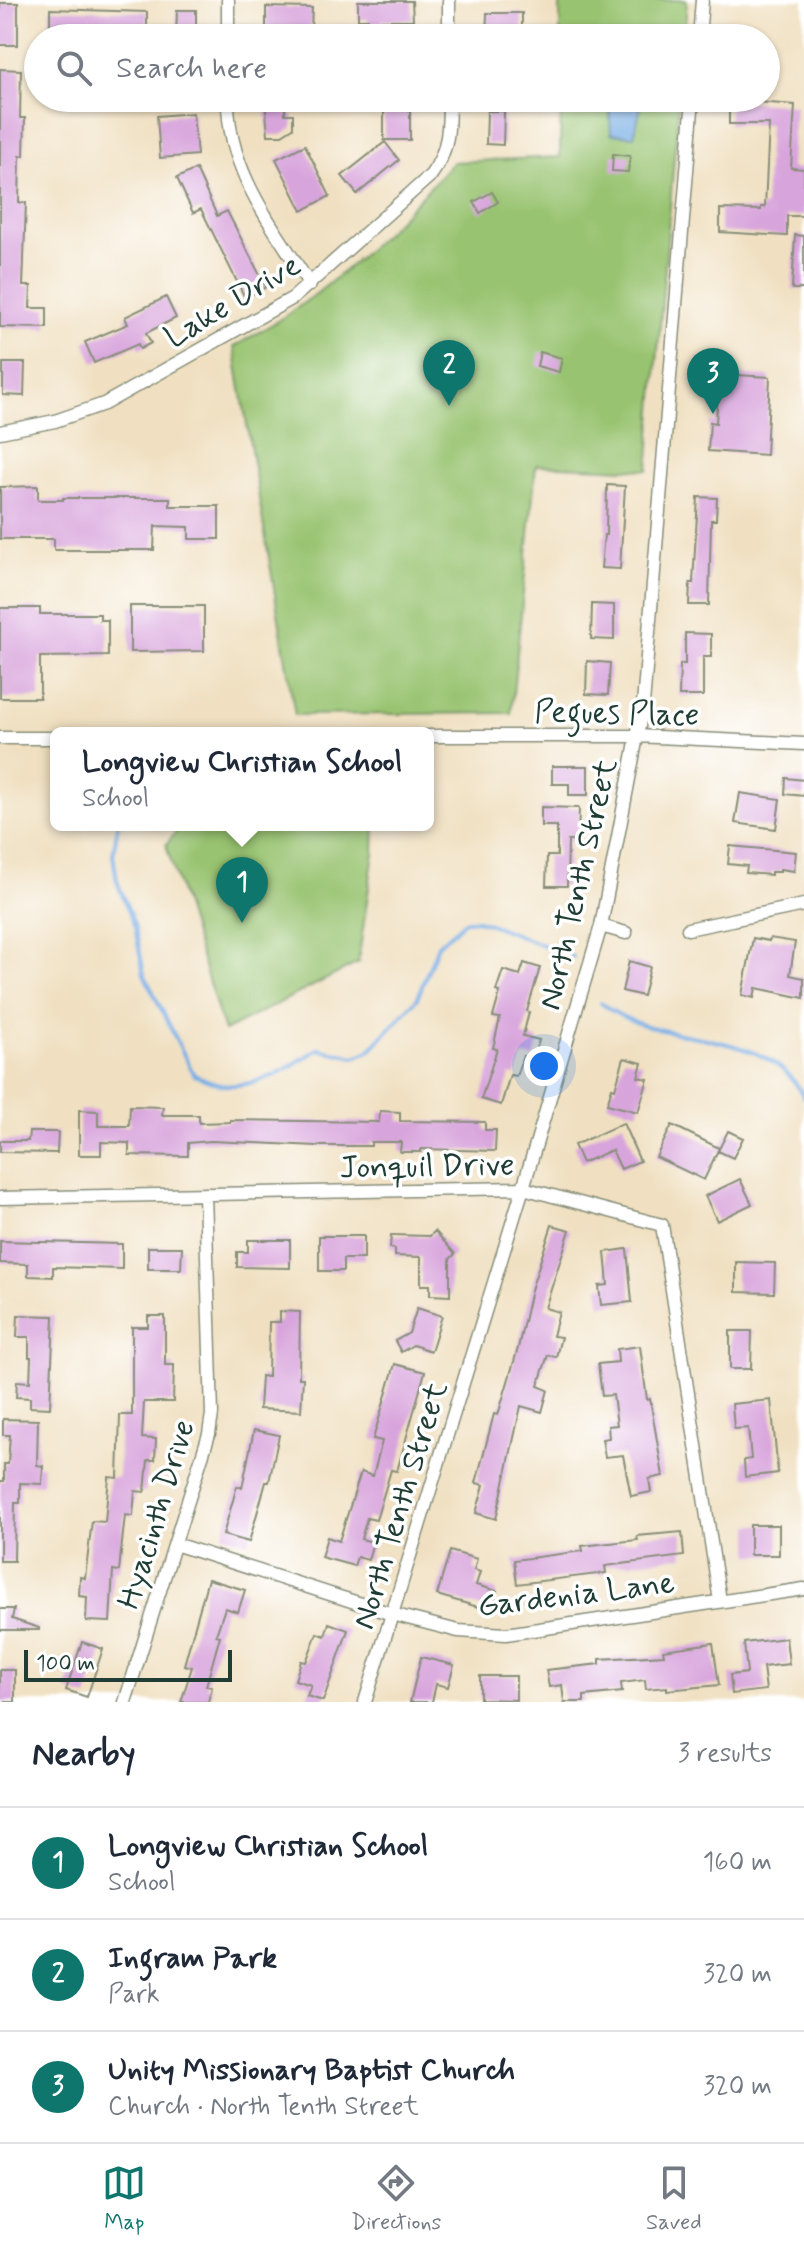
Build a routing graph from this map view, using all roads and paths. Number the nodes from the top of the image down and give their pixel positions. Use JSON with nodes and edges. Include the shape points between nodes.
{"nodes":[{"id":1,"x":228,"y":0,"type":"edge"},
{"id":2,"x":449,"y":0,"type":"edge"},
{"id":3,"x":702,"y":0,"type":"edge"},
{"id":4,"x":228,"y":24,"type":"edge"},
{"id":5,"x":449,"y":24,"type":"edge"},
{"id":6,"x":700,"y":24,"type":"edge"},
{"id":7,"x":229,"y":112,"type":"edge"},
{"id":8,"x":448,"y":112,"type":"edge"},
{"id":9,"x":692,"y":112,"type":"edge"},
{"id":10,"x":310,"y":285,"type":"junction"},
{"id":11,"x":0,"y":432,"type":"edge"},
{"id":12,"x":434,"y":736,"type":"edge"},
{"id":13,"x":636,"y":736,"type":"junction"},
{"id":14,"x":0,"y":738,"type":"edge"},
{"id":15,"x":50,"y":738,"type":"edge"},
{"id":16,"x":804,"y":744,"type":"edge"},
{"id":17,"x":804,"y":905,"type":"edge"},
{"id":18,"x":601,"y":926,"type":"junction"},
{"id":19,"x":688,"y":929,"type":"dead end"},
{"id":20,"x":626,"y":933,"type":"dead end"},
{"id":21,"x":523,"y":1188,"type":"junction"},
{"id":22,"x":205,"y":1194,"type":"junction"},
{"id":23,"x":0,"y":1198,"type":"edge"},
{"id":24,"x":175,"y":1544,"type":"junction"},
{"id":25,"x":804,"y":1589,"type":"edge"},
{"id":26,"x":720,"y":1601,"type":"junction"},
{"id":27,"x":392,"y":1614,"type":"junction"},
{"id":28,"x":125,"y":1702,"type":"edge"},
{"id":29,"x":365,"y":1702,"type":"edge"}],
"edges":[{"from":1,"to":4,"type":"street"},
{"from":2,"to":5,"type":"street"},
{"from":3,"to":6,"type":"street"},
{"from":7,"to":10,"type":"street","via":[[243,177]]},
{"from":8,"to":10,"type":"street","name":"Lake Drive","via":[[447,144],[431,175]]},
{"from":9,"to":13,"type":"street","name":"North Tenth Street","via":[[643,705]]},
{"from":10,"to":11,"type":"street","name":"Lake Drive","via":[[104,404]]},
{"from":12,"to":13,"type":"street","name":"Pegues Place"},
{"from":13,"to":16,"type":"street","name":"Pegues Place"},
{"from":13,"to":18,"type":"street","name":"North Tenth Street"},
{"from":14,"to":15,"type":"street"},
{"from":17,"to":19,"type":"street"},
{"from":18,"to":20,"type":"street"},
{"from":18,"to":21,"type":"street","name":"North Tenth Street"},
{"from":21,"to":22,"type":"street","name":"Jonquil Drive"},
{"from":21,"to":26,"type":"street","name":"Jonquil Drive","via":[[662,1225]]},
{"from":21,"to":27,"type":"street","name":"North Tenth Street"},
{"from":22,"to":23,"type":"street","name":"Jonquil Drive"},
{"from":22,"to":24,"type":"street","name":"Hyacinth Drive","via":[[212,1414]]},
{"from":24,"to":27,"type":"street","name":"Gardenia Lane"},
{"from":24,"to":28,"type":"street","name":"Hyacinth Drive"},
{"from":25,"to":26,"type":"street","name":"Gardenia Lane"},
{"from":26,"to":27,"type":"street","name":"Gardenia Lane","via":[[492,1635]]},
{"from":27,"to":29,"type":"street","name":"North Tenth Street"}]}
